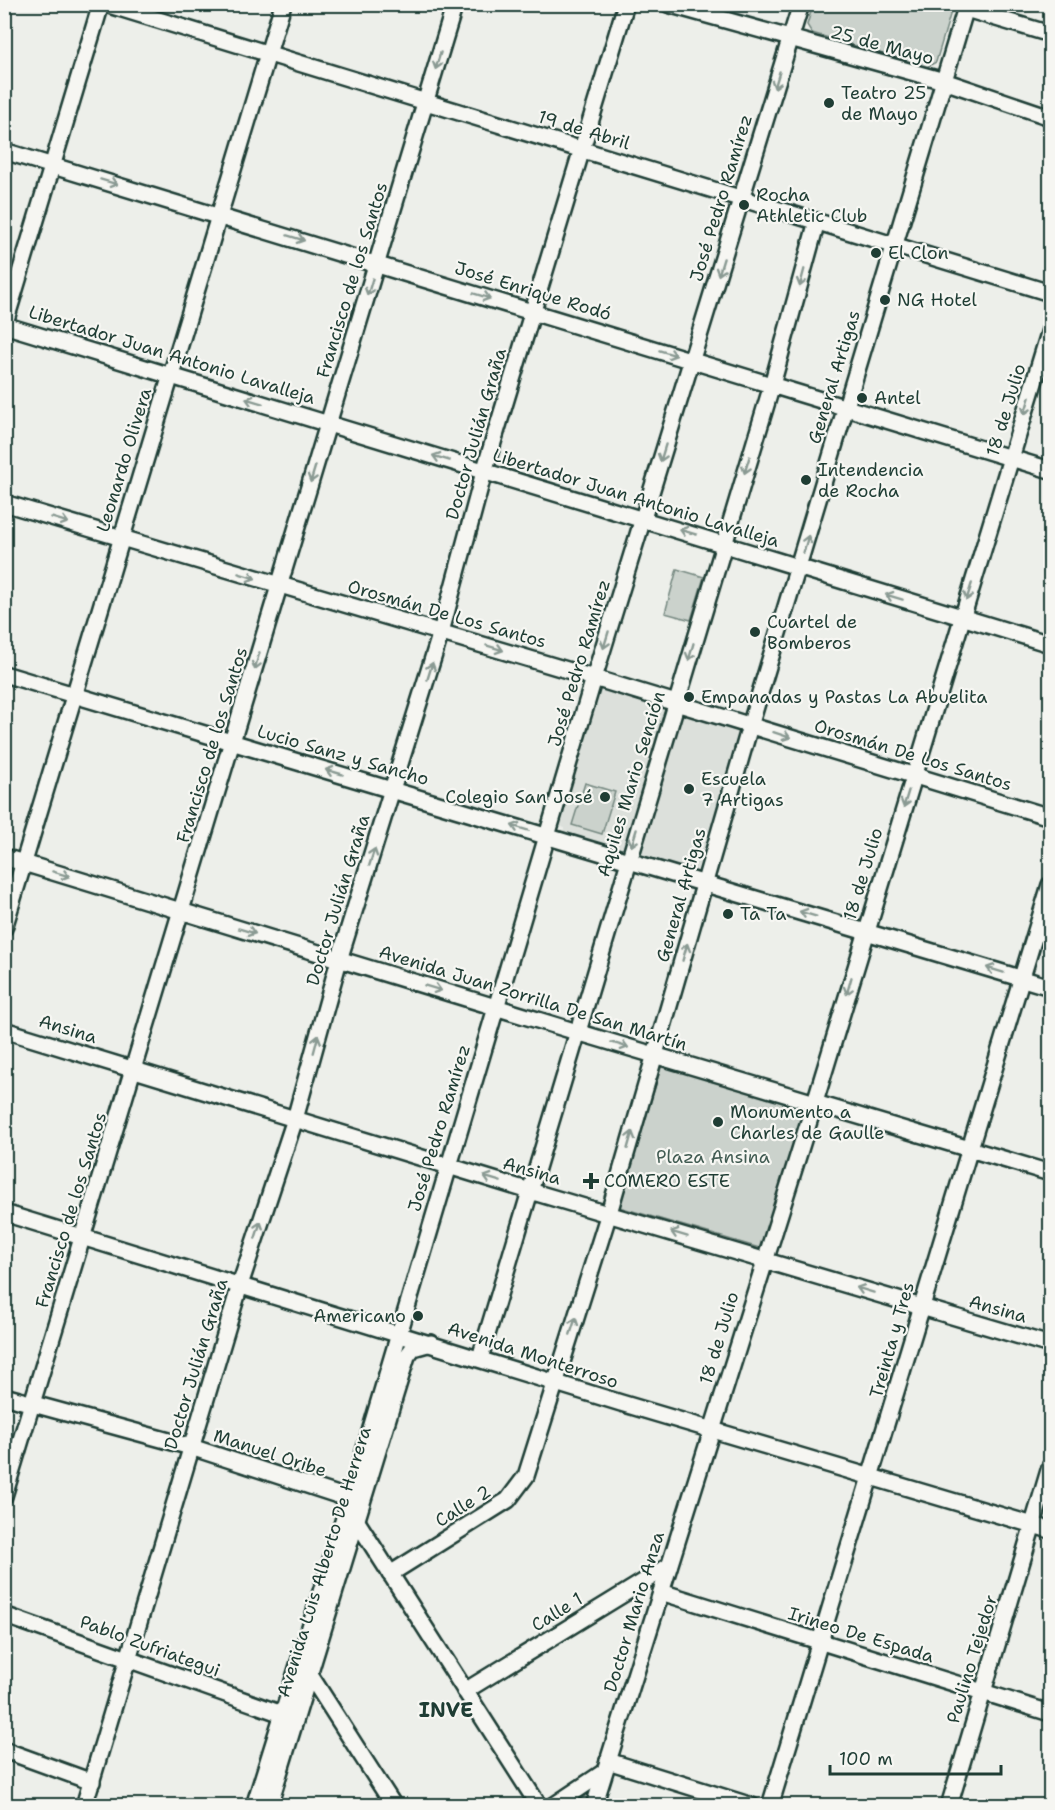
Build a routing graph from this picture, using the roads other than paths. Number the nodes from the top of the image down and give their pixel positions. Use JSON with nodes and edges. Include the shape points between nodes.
{"nodes":[{"id":1,"x":101,"y":4,"type":"edge"},
{"id":2,"x":106,"y":4,"type":"edge"},
{"id":3,"x":283,"y":4,"type":"edge"},
{"id":4,"x":455,"y":4,"type":"edge"},
{"id":5,"x":626,"y":4,"type":"edge"},
{"id":6,"x":668,"y":4,"type":"edge"},
{"id":7,"x":801,"y":4,"type":"edge"},
{"id":8,"x":966,"y":7,"type":"edge"},
{"id":9,"x":1050,"y":34,"type":"edge"},
{"id":10,"x":789,"y":40,"type":"junction"},
{"id":11,"x":268,"y":55,"type":"junction"},
{"id":12,"x":944,"y":81,"type":"junction"},
{"id":13,"x":426,"y":103,"type":"junction"},
{"id":14,"x":1050,"y":117,"type":"edge"},
{"id":15,"x":582,"y":149,"type":"junction"},
{"id":16,"x":4,"y":151,"type":"edge"},
{"id":17,"x":53,"y":165,"type":"junction"},
{"id":18,"x":741,"y":198,"type":"junction"},
{"id":19,"x":219,"y":215,"type":"junction"},
{"id":20,"x":817,"y":221,"type":"junction"},
{"id":21,"x":894,"y":245,"type":"junction"},
{"id":22,"x":377,"y":264,"type":"junction"},
{"id":23,"x":1050,"y":293,"type":"edge"},
{"id":24,"x":533,"y":311,"type":"junction"},
{"id":25,"x":5,"y":325,"type":"edge"},
{"id":26,"x":1050,"y":330,"type":"edge"},
{"id":27,"x":692,"y":360,"type":"junction"},
{"id":28,"x":170,"y":375,"type":"junction"},
{"id":29,"x":772,"y":385,"type":"junction"},
{"id":30,"x":845,"y":407,"type":"junction"},
{"id":31,"x":328,"y":424,"type":"junction"},
{"id":32,"x":1012,"y":458,"type":"junction"},
{"id":33,"x":1050,"y":470,"type":"edge"},
{"id":34,"x":484,"y":472,"type":"junction"},
{"id":35,"x":4,"y":503,"type":"edge"},
{"id":36,"x":642,"y":519,"type":"junction"},
{"id":37,"x":121,"y":538,"type":"junction"},
{"id":38,"x":723,"y":543,"type":"junction"},
{"id":39,"x":799,"y":568,"type":"junction"},
{"id":40,"x":279,"y":586,"type":"junction"},
{"id":41,"x":961,"y":617,"type":"junction"},
{"id":42,"x":441,"y":632,"type":"junction"},
{"id":43,"x":1050,"y":644,"type":"edge"},
{"id":44,"x":4,"y":674,"type":"edge"},
{"id":45,"x":594,"y":678,"type":"junction"},
{"id":46,"x":74,"y":695,"type":"junction"},
{"id":47,"x":676,"y":703,"type":"junction"},
{"id":48,"x":751,"y":725,"type":"junction"},
{"id":49,"x":233,"y":742,"type":"junction"},
{"id":50,"x":913,"y":776,"type":"junction"},
{"id":51,"x":393,"y":789,"type":"junction"},
{"id":52,"x":1050,"y":817,"type":"edge"},
{"id":53,"x":548,"y":836,"type":"junction"},
{"id":54,"x":4,"y":857,"type":"edge"},
{"id":55,"x":628,"y":860,"type":"junction"},
{"id":56,"x":23,"y":863,"type":"junction"},
{"id":57,"x":705,"y":883,"type":"junction"},
{"id":58,"x":1050,"y":885,"type":"edge"},
{"id":59,"x":182,"y":910,"type":"junction"},
{"id":60,"x":4,"y":928,"type":"edge"},
{"id":61,"x":866,"y":931,"type":"junction"},
{"id":62,"x":339,"y":960,"type":"junction"},
{"id":63,"x":1022,"y":978,"type":"junction"},
{"id":64,"x":1050,"y":987,"type":"edge"},
{"id":65,"x":496,"y":1007,"type":"junction"},
{"id":66,"x":4,"y":1030,"type":"edge"},
{"id":67,"x":577,"y":1032,"type":"junction"},
{"id":68,"x":655,"y":1055,"type":"junction"},
{"id":69,"x":135,"y":1070,"type":"junction"},
{"id":70,"x":815,"y":1102,"type":"junction"},
{"id":71,"x":295,"y":1119,"type":"junction"},
{"id":72,"x":968,"y":1148,"type":"junction"},
{"id":73,"x":448,"y":1166,"type":"junction"},
{"id":74,"x":1050,"y":1173,"type":"edge"},
{"id":75,"x":530,"y":1191,"type":"junction"},
{"id":76,"x":4,"y":1213,"type":"edge"},
{"id":77,"x":609,"y":1213,"type":"junction"},
{"id":78,"x":83,"y":1237,"type":"junction"},
{"id":79,"x":765,"y":1260,"type":"junction"},
{"id":80,"x":240,"y":1285,"type":"junction"},
{"id":81,"x":921,"y":1308,"type":"junction"},
{"id":82,"x":397,"y":1333,"type":"junction"},
{"id":83,"x":431,"y":1342,"type":"junction"},
{"id":84,"x":1050,"y":1345,"type":"edge"},
{"id":85,"x":480,"y":1358,"type":"junction"},
{"id":86,"x":555,"y":1382,"type":"junction"},
{"id":87,"x":4,"y":1396,"type":"edge"},
{"id":88,"x":32,"y":1404,"type":"junction"},
{"id":89,"x":711,"y":1429,"type":"junction"},
{"id":90,"x":191,"y":1447,"type":"junction"},
{"id":91,"x":1050,"y":1467,"type":"edge"},
{"id":92,"x":872,"y":1477,"type":"junction"},
{"id":93,"x":4,"y":1496,"type":"edge"},
{"id":94,"x":350,"y":1499,"type":"junction"},
{"id":95,"x":358,"y":1523,"type":"junction"},
{"id":96,"x":1034,"y":1525,"type":"junction"},
{"id":97,"x":1050,"y":1530,"type":"edge"},
{"id":98,"x":669,"y":1566,"type":"junction"},
{"id":99,"x":390,"y":1574,"type":"junction"},
{"id":100,"x":662,"y":1592,"type":"junction"},
{"id":101,"x":4,"y":1615,"type":"edge"},
{"id":102,"x":820,"y":1642,"type":"junction"},
{"id":103,"x":128,"y":1659,"type":"junction"},
{"id":104,"x":310,"y":1675,"type":"junction"},
{"id":105,"x":465,"y":1691,"type":"junction"},
{"id":106,"x":982,"y":1693,"type":"junction"},
{"id":107,"x":1050,"y":1713,"type":"edge"},
{"id":108,"x":282,"y":1714,"type":"junction"},
{"id":109,"x":4,"y":1750,"type":"edge"},
{"id":110,"x":606,"y":1767,"type":"junction"},
{"id":111,"x":92,"y":1782,"type":"junction"},
{"id":112,"x":84,"y":1806,"type":"edge"},
{"id":113,"x":254,"y":1806,"type":"edge"},
{"id":114,"x":269,"y":1806,"type":"edge"},
{"id":115,"x":394,"y":1806,"type":"edge"},
{"id":116,"x":538,"y":1806,"type":"edge"},
{"id":117,"x":553,"y":1806,"type":"edge"},
{"id":118,"x":594,"y":1806,"type":"edge"},
{"id":119,"x":752,"y":1806,"type":"edge"},
{"id":120,"x":770,"y":1806,"type":"edge"},
{"id":121,"x":948,"y":1806,"type":"edge"}],
"edges":[{"from":1,"to":17,"type":"street"},
{"from":2,"to":11,"type":"street","name":"19 de Abril"},
{"from":3,"to":11,"type":"street","name":"Leonardo Olivera"},
{"from":4,"to":13,"type":"street","name":"Francisco de los Santos","one_way":true},
{"from":5,"to":15,"type":"street","name":"Doctor Julián Graña"},
{"from":6,"to":10,"type":"street","name":"25 de Mayo"},
{"from":7,"to":10,"type":"street","name":"José Pedro Ramírez"},
{"from":8,"to":9,"type":"street"},
{"from":8,"to":12,"type":"street","name":"General Artigas"},
{"from":10,"to":12,"type":"street","name":"25 de Mayo"},
{"from":10,"to":18,"type":"street","name":"José Pedro Ramírez","one_way":true},
{"from":11,"to":13,"type":"street","name":"19 de Abril"},
{"from":11,"to":19,"type":"street","name":"Leonardo Olivera"},
{"from":12,"to":14,"type":"street","name":"25 de Mayo"},
{"from":12,"to":21,"type":"street","name":"General Artigas"},
{"from":13,"to":15,"type":"street","name":"19 de Abril"},
{"from":13,"to":22,"type":"street","name":"Francisco de los Santos"},
{"from":15,"to":18,"type":"street","name":"19 de Abril"},
{"from":15,"to":24,"type":"street","name":"Doctor Julián Graña"},
{"from":16,"to":17,"type":"street","name":"José Enrique Rodó"},
{"from":17,"to":19,"type":"street","name":"José Enrique Rodó","one_way":true},
{"from":17,"to":25,"type":"street"},
{"from":18,"to":20,"type":"street","name":"19 de Abril"},
{"from":18,"to":27,"type":"street","name":"José Pedro Ramírez","one_way":true},
{"from":19,"to":22,"type":"street","name":"José Enrique Rodó","one_way":true},
{"from":19,"to":28,"type":"street","name":"Leonardo Olivera"},
{"from":20,"to":21,"type":"street","name":"19 de Abril"},
{"from":20,"to":29,"type":"street","name":"Aquiles Mario Sención","one_way":true},
{"from":21,"to":23,"type":"street","name":"19 de Abril"},
{"from":21,"to":30,"type":"street","name":"General Artigas"},
{"from":22,"to":24,"type":"street","name":"José Enrique Rodó","one_way":true},
{"from":22,"to":31,"type":"street","name":"Francisco de los Santos","one_way":true},
{"from":24,"to":27,"type":"street","name":"José Enrique Rodó","one_way":true},
{"from":24,"to":34,"type":"street","name":"Doctor Julián Graña"},
{"from":25,"to":28,"type":"street","name":"Libertador Juan Antonio Lavalleja"},
{"from":26,"to":32,"type":"street","name":"18 de Julio","one_way":true},
{"from":27,"to":29,"type":"street","name":"José Enrique Rodó"},
{"from":27,"to":36,"type":"street","name":"José Pedro Ramírez","one_way":true},
{"from":31,"to":28,"type":"street","name":"Libertador Juan Antonio Lavalleja","one_way":true},
{"from":28,"to":37,"type":"street","name":"Leonardo Olivera"},
{"from":29,"to":30,"type":"street","name":"José Enrique Rodó"},
{"from":29,"to":38,"type":"street","name":"Aquiles Mario Sención","one_way":true},
{"from":30,"to":32,"type":"street","name":"José Enrique Rodó"},
{"from":39,"to":30,"type":"street","name":"General Artigas","one_way":true},
{"from":34,"to":31,"type":"street","name":"Libertador Juan Antonio Lavalleja","one_way":true},
{"from":31,"to":40,"type":"street","name":"Francisco de los Santos","one_way":true},
{"from":32,"to":33,"type":"street","name":"José Enrique Rodó"},
{"from":32,"to":41,"type":"street","name":"18 de Julio","one_way":true},
{"from":34,"to":36,"type":"street","name":"Libertador Juan Antonio Lavalleja"},
{"from":34,"to":42,"type":"street","name":"Doctor Julián Graña"},
{"from":35,"to":37,"type":"street","name":"Orosmán De Los Santos","one_way":true},
{"from":38,"to":36,"type":"street","name":"Libertador Juan Antonio Lavalleja","one_way":true},
{"from":36,"to":45,"type":"street","name":"José Pedro Ramírez","one_way":true},
{"from":37,"to":40,"type":"street","name":"Orosmán De Los Santos","one_way":true},
{"from":37,"to":46,"type":"street","name":"Leonardo Olivera"},
{"from":38,"to":39,"type":"street","name":"Libertador Juan Antonio Lavalleja"},
{"from":38,"to":47,"type":"street","name":"Aquiles Mario Sención","one_way":true},
{"from":41,"to":39,"type":"street","name":"Libertador Juan Antonio Lavalleja","one_way":true},
{"from":39,"to":48,"type":"street","name":"General Artigas"},
{"from":40,"to":42,"type":"street","name":"Orosmán De Los Santos"},
{"from":40,"to":49,"type":"street","name":"Francisco de los Santos","one_way":true},
{"from":41,"to":43,"type":"street","name":"Libertador Juan Antonio Lavalleja"},
{"from":41,"to":50,"type":"street","name":"18 de Julio"},
{"from":42,"to":45,"type":"street","name":"Orosmán De Los Santos","one_way":true},
{"from":51,"to":42,"type":"street","name":"Doctor Julián Graña","one_way":true},
{"from":44,"to":46,"type":"street","name":"Lucio Sanz y Sancho"},
{"from":45,"to":47,"type":"street","name":"Orosmán De Los Santos"},
{"from":45,"to":53,"type":"street","name":"José Pedro Ramírez"},
{"from":46,"to":49,"type":"street","name":"Lucio Sanz y Sancho"},
{"from":46,"to":56,"type":"street","name":"Leonardo Olivera"},
{"from":47,"to":48,"type":"street","name":"Orosmán De Los Santos"},
{"from":47,"to":55,"type":"street","name":"Aquiles Mario Sención","one_way":true},
{"from":48,"to":50,"type":"street","name":"Orosmán De Los Santos","one_way":true},
{"from":48,"to":57,"type":"street","name":"General Artigas"},
{"from":51,"to":49,"type":"street","name":"Lucio Sanz y Sancho","one_way":true},
{"from":49,"to":59,"type":"street","name":"Francisco de los Santos"},
{"from":50,"to":52,"type":"street","name":"Orosmán De Los Santos"},
{"from":50,"to":61,"type":"street","name":"18 de Julio","one_way":true},
{"from":53,"to":51,"type":"street","name":"Lucio Sanz y Sancho","one_way":true},
{"from":62,"to":51,"type":"street","name":"Doctor Julián Graña","one_way":true},
{"from":53,"to":55,"type":"street","name":"Lucio Sanz y Sancho"},
{"from":53,"to":65,"type":"street","name":"José Pedro Ramírez"},
{"from":54,"to":56,"type":"street","name":"Avenida Juan Zorrilla De San Martín"},
{"from":55,"to":57,"type":"street","name":"Lucio Sanz y Sancho"},
{"from":55,"to":67,"type":"street","name":"Aquiles Mario Sención"},
{"from":56,"to":59,"type":"street","name":"Avenida Juan Zorrilla De San Martín","one_way":true},
{"from":56,"to":60,"type":"street","name":"Leonardo Olivera"},
{"from":61,"to":57,"type":"street","name":"Lucio Sanz y Sancho","one_way":true},
{"from":68,"to":57,"type":"street","name":"General Artigas","one_way":true},
{"from":58,"to":63,"type":"street","name":"Treinta y Tres"},
{"from":59,"to":62,"type":"street","name":"Avenida Juan Zorrilla De San Martín","one_way":true},
{"from":59,"to":69,"type":"street","name":"Francisco de los Santos"},
{"from":63,"to":61,"type":"street","name":"Lucio Sanz y Sancho","one_way":true},
{"from":61,"to":70,"type":"street","name":"18 de Julio","one_way":true},
{"from":62,"to":65,"type":"street","name":"Avenida Juan Zorrilla De San Martín","one_way":true},
{"from":71,"to":62,"type":"street","name":"Doctor Julián Graña","one_way":true},
{"from":63,"to":64,"type":"street","name":"Lucio Sanz y Sancho"},
{"from":63,"to":72,"type":"street","name":"Treinta y Tres"},
{"from":65,"to":67,"type":"street","name":"Avenida Juan Zorrilla De San Martín"},
{"from":65,"to":73,"type":"street","name":"José Pedro Ramírez"},
{"from":66,"to":69,"type":"street","name":"Ansina"},
{"from":67,"to":68,"type":"street","name":"Avenida Juan Zorrilla De San Martín","one_way":true},
{"from":67,"to":75,"type":"street","name":"Aquiles Mario Sención"},
{"from":68,"to":70,"type":"street","name":"Avenida Juan Zorrilla De San Martín"},
{"from":77,"to":68,"type":"street","name":"General Artigas","one_way":true},
{"from":69,"to":71,"type":"street","name":"Ansina"},
{"from":69,"to":78,"type":"street","name":"Francisco de los Santos"},
{"from":70,"to":72,"type":"street","name":"Avenida Juan Zorrilla De San Martín"},
{"from":70,"to":79,"type":"street","name":"18 de Julio"},
{"from":71,"to":73,"type":"street","name":"Ansina"},
{"from":80,"to":71,"type":"street","name":"Doctor Julián Graña","one_way":true},
{"from":72,"to":74,"type":"street","name":"Avenida Juan Zorrilla De San Martín"},
{"from":72,"to":81,"type":"street","name":"Treinta y Tres"},
{"from":75,"to":73,"type":"street","name":"Ansina","one_way":true},
{"from":73,"to":82,"type":"street","name":"José Pedro Ramírez"},
{"from":75,"to":77,"type":"street","name":"Ansina"},
{"from":75,"to":85,"type":"street","name":"Aquiles Mario Sención"},
{"from":76,"to":78,"type":"street","name":"Avenida Monterroso"},
{"from":79,"to":77,"type":"street","name":"Ansina","one_way":true},
{"from":86,"to":77,"type":"street","name":"General Artigas","one_way":true},
{"from":78,"to":80,"type":"street","name":"Avenida Monterroso"},
{"from":78,"to":88,"type":"street","name":"Francisco de los Santos"},
{"from":81,"to":79,"type":"street","name":"Ansina","one_way":true},
{"from":79,"to":89,"type":"street","name":"18 de Julio"},
{"from":80,"to":82,"type":"street","name":"Avenida Monterroso"},
{"from":80,"to":90,"type":"street","name":"Doctor Julián Graña"},
{"from":81,"to":84,"type":"street","name":"Ansina"},
{"from":81,"to":92,"type":"street","name":"Treinta y Tres"},
{"from":82,"to":83,"type":"street","name":"Avenida Monterroso"},
{"from":82,"to":94,"type":"street","name":"Avenida Luis Alberto De Herrera"},
{"from":83,"to":85,"type":"street","name":"Avenida Monterroso"},
{"from":83,"to":95,"type":"street","name":"Avenida Luis Alberto De Herrera","via":[[413,1348],[407,1356]]},
{"from":85,"to":86,"type":"street","name":"Avenida Monterroso"},
{"from":86,"to":89,"type":"street","name":"Avenida Monterroso"},
{"from":86,"to":99,"type":"street","name":"Calle 2","via":[[526,1476],[508,1500]]},
{"from":87,"to":88,"type":"street","name":"Manuel Oribe"},
{"from":88,"to":90,"type":"street","name":"Manuel Oribe"},
{"from":88,"to":93,"type":"street","name":"Francisco de los Santos"},
{"from":89,"to":92,"type":"street","name":"Avenida Monterroso"},
{"from":89,"to":98,"type":"street","name":"Doctor Mario Anza"},
{"from":90,"to":94,"type":"street","name":"Manuel Oribe"},
{"from":90,"to":103,"type":"street","name":"Doctor Julián Graña"},
{"from":91,"to":96,"type":"street","name":"Paulino Tejedor"},
{"from":92,"to":96,"type":"street","name":"Avenida Monterroso"},
{"from":92,"to":102,"type":"street","name":"Treinta y Tres"},
{"from":94,"to":95,"type":"street"},
{"from":94,"to":108,"type":"street","name":"Avenida Luis Alberto De Herrera"},
{"from":95,"to":99,"type":"street"},
{"from":95,"to":104,"type":"street","name":"Avenida Luis Alberto De Herrera"},
{"from":96,"to":97,"type":"street","name":"Avenida Monterroso"},
{"from":96,"to":106,"type":"street","name":"Paulino Tejedor"},
{"from":98,"to":100,"type":"street","name":"Doctor Mario Anza"},
{"from":98,"to":105,"type":"street","name":"Calle 1"},
{"from":99,"to":105,"type":"street"},
{"from":100,"to":102,"type":"street","name":"Irineo De Espada"},
{"from":100,"to":110,"type":"street","name":"Doctor Mario Anza"},
{"from":101,"to":103,"type":"street","name":"Pablo Zufriategui"},
{"from":102,"to":106,"type":"street","name":"Irineo De Espada"},
{"from":102,"to":120,"type":"street","name":"Treinta y Tres"},
{"from":103,"to":108,"type":"street","name":"Pablo Zufriategui"},
{"from":103,"to":111,"type":"street","name":"Doctor Julián Graña"},
{"from":104,"to":114,"type":"street","name":"Avenida Luis Alberto De Herrera"},
{"from":104,"to":115,"type":"street"},
{"from":105,"to":116,"type":"street"},
{"from":106,"to":107,"type":"street","name":"Irineo De Espada"},
{"from":106,"to":121,"type":"street","name":"Paulino Tejedor"},
{"from":108,"to":113,"type":"street","name":"Avenida Luis Alberto De Herrera"},
{"from":109,"to":111,"type":"street"},
{"from":110,"to":117,"type":"street"},
{"from":110,"to":118,"type":"street","name":"Doctor Mario Anza"},
{"from":110,"to":119,"type":"street"},
{"from":111,"to":112,"type":"street","name":"Doctor Julián Graña"}]}
